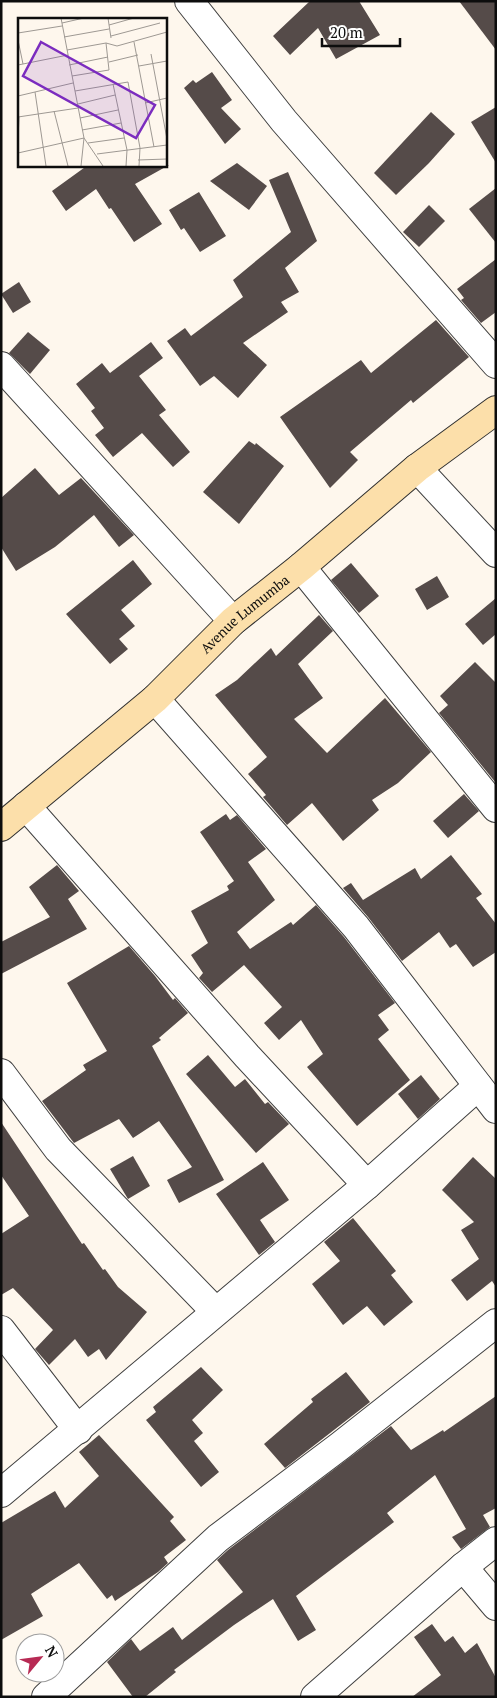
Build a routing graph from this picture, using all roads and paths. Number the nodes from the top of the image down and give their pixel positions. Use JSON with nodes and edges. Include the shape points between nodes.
{"nodes":[{"id":1,"x":189,"y":1,"type":"edge"},
{"id":2,"x":496,"y":364,"type":"edge"},
{"id":3,"x":1,"y":366,"type":"edge"},
{"id":4,"x":496,"y":410,"type":"edge"},
{"id":5,"x":417,"y":468,"type":"junction"},
{"id":6,"x":496,"y":553,"type":"edge"},
{"id":7,"x":301,"y":567,"type":"junction"},
{"id":8,"x":233,"y":621,"type":"junction"},
{"id":9,"x":155,"y":699,"type":"junction"},
{"id":10,"x":26,"y":806,"type":"junction"},
{"id":11,"x":496,"y":808,"type":"edge"},
{"id":12,"x":1,"y":827,"type":"edge"},
{"id":13,"x":1,"y":1073,"type":"edge"},
{"id":14,"x":478,"y":1086,"type":"junction"},
{"id":15,"x":496,"y":1109,"type":"edge"},
{"id":16,"x":367,"y":1185,"type":"junction"},
{"id":17,"x":215,"y":1311,"type":"junction"},
{"id":18,"x":496,"y":1323,"type":"edge"},
{"id":19,"x":1,"y":1330,"type":"edge"},
{"id":20,"x":78,"y":1430,"type":"junction"},
{"id":21,"x":1,"y":1493,"type":"edge"},
{"id":22,"x":496,"y":1541,"type":"edge"},
{"id":23,"x":463,"y":1567,"type":"junction"},
{"id":24,"x":496,"y":1606,"type":"edge"},
{"id":25,"x":46,"y":1697,"type":"edge"},
{"id":26,"x":315,"y":1697,"type":"edge"}],
"edges":[{"from":1,"to":2,"type":"street","via":[[284,121]]},
{"from":3,"to":8,"type":"street"},
{"from":4,"to":5,"type":"main road","name":"Avenue Lumumba"},
{"from":5,"to":6,"type":"street"},
{"from":5,"to":7,"type":"main road","name":"Avenue Lumumba"},
{"from":7,"to":8,"type":"main road","name":"Avenue Lumumba"},
{"from":7,"to":11,"type":"street"},
{"from":8,"to":9,"type":"main road","name":"Avenue Lumumba"},
{"from":9,"to":10,"type":"main road","name":"Avenue Lumumba"},
{"from":9,"to":14,"type":"street","via":[[356,927]]},
{"from":10,"to":12,"type":"main road","name":"Avenue Lumumba"},
{"from":10,"to":16,"type":"street","via":[[247,1056]]},
{"from":13,"to":17,"type":"street","via":[[58,1149]]},
{"from":14,"to":15,"type":"street"},
{"from":14,"to":16,"type":"street"},
{"from":16,"to":17,"type":"street"},
{"from":17,"to":20,"type":"street"},
{"from":18,"to":25,"type":"street","via":[[218,1538]]},
{"from":19,"to":20,"type":"street"},
{"from":20,"to":21,"type":"street"},
{"from":22,"to":23,"type":"street"},
{"from":23,"to":24,"type":"street"},
{"from":23,"to":26,"type":"street"}]}
